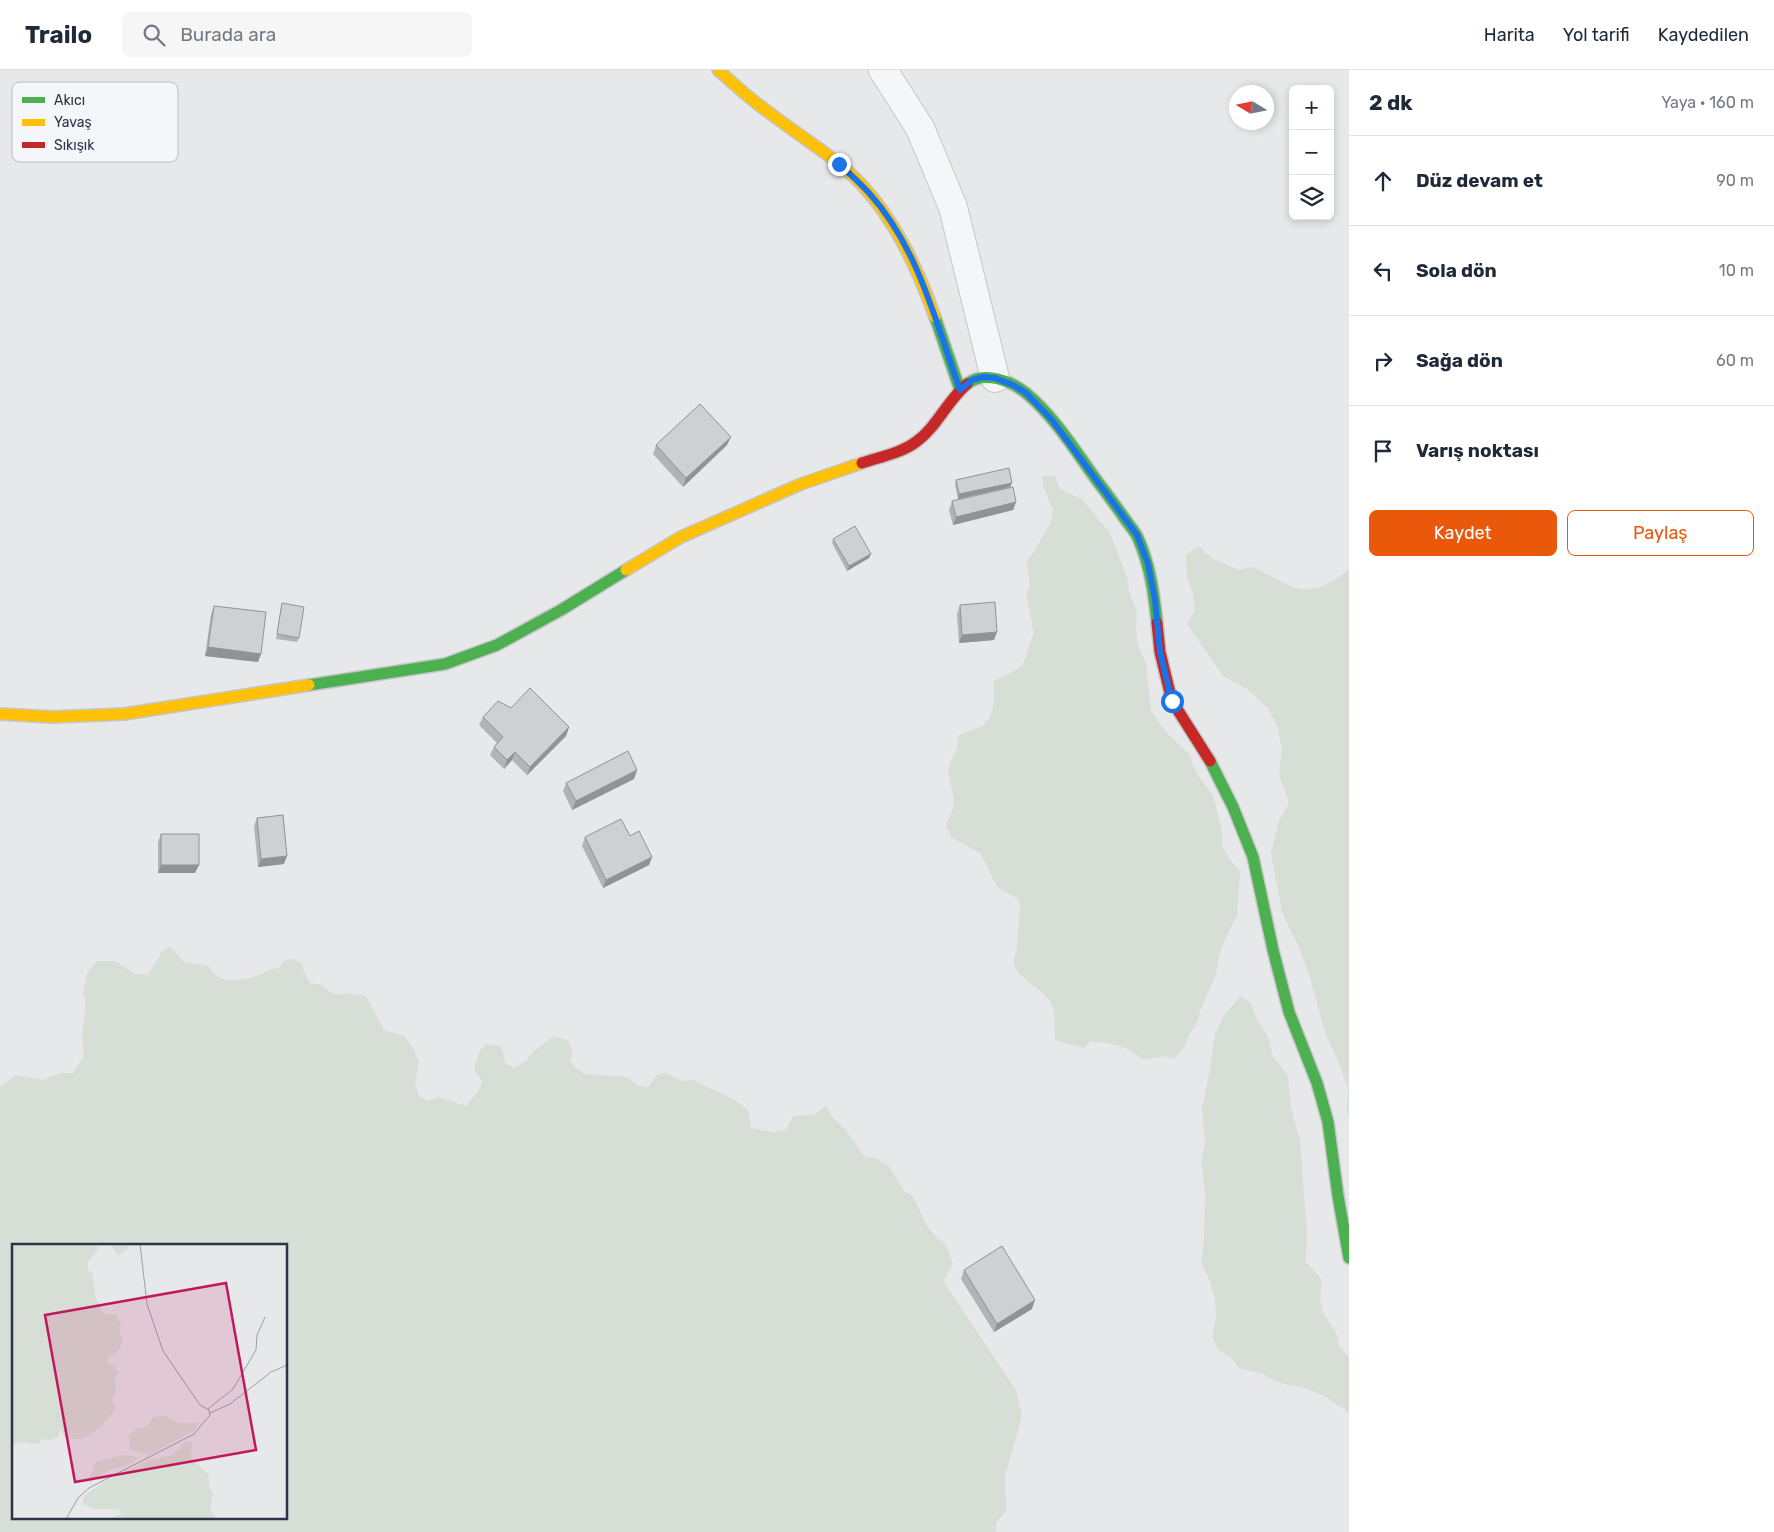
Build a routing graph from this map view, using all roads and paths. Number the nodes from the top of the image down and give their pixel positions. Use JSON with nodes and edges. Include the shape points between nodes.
{"nodes":[{"id":1,"x":718,"y":70,"type":"edge"},
{"id":2,"x":883,"y":70,"type":"edge"},
{"id":3,"x":995,"y":378,"type":"junction"},
{"id":4,"x":960,"y":390,"type":"junction"},
{"id":5,"x":0,"y":714,"type":"edge"},
{"id":6,"x":1349,"y":1258,"type":"edge"}],
"edges":[{"from":1,"to":4,"type":"street","via":[[839,164],[870,194],[895,228],[918,271]]},
{"from":2,"to":3,"type":"street","via":[[920,128],[954,207]]},
{"from":3,"to":4,"type":"street","via":[[972,380]]},
{"from":3,"to":6,"type":"street","via":[[1026,393],[1052,420],[1137,535],[1148,564],[1160,652],[1172,701],[1210,762],[1253,857],[1289,1012],[1328,1122]]},
{"from":4,"to":5,"type":"street","via":[[916,442],[801,484],[681,537],[498,645],[445,664],[124,714],[53,717]]}]}
